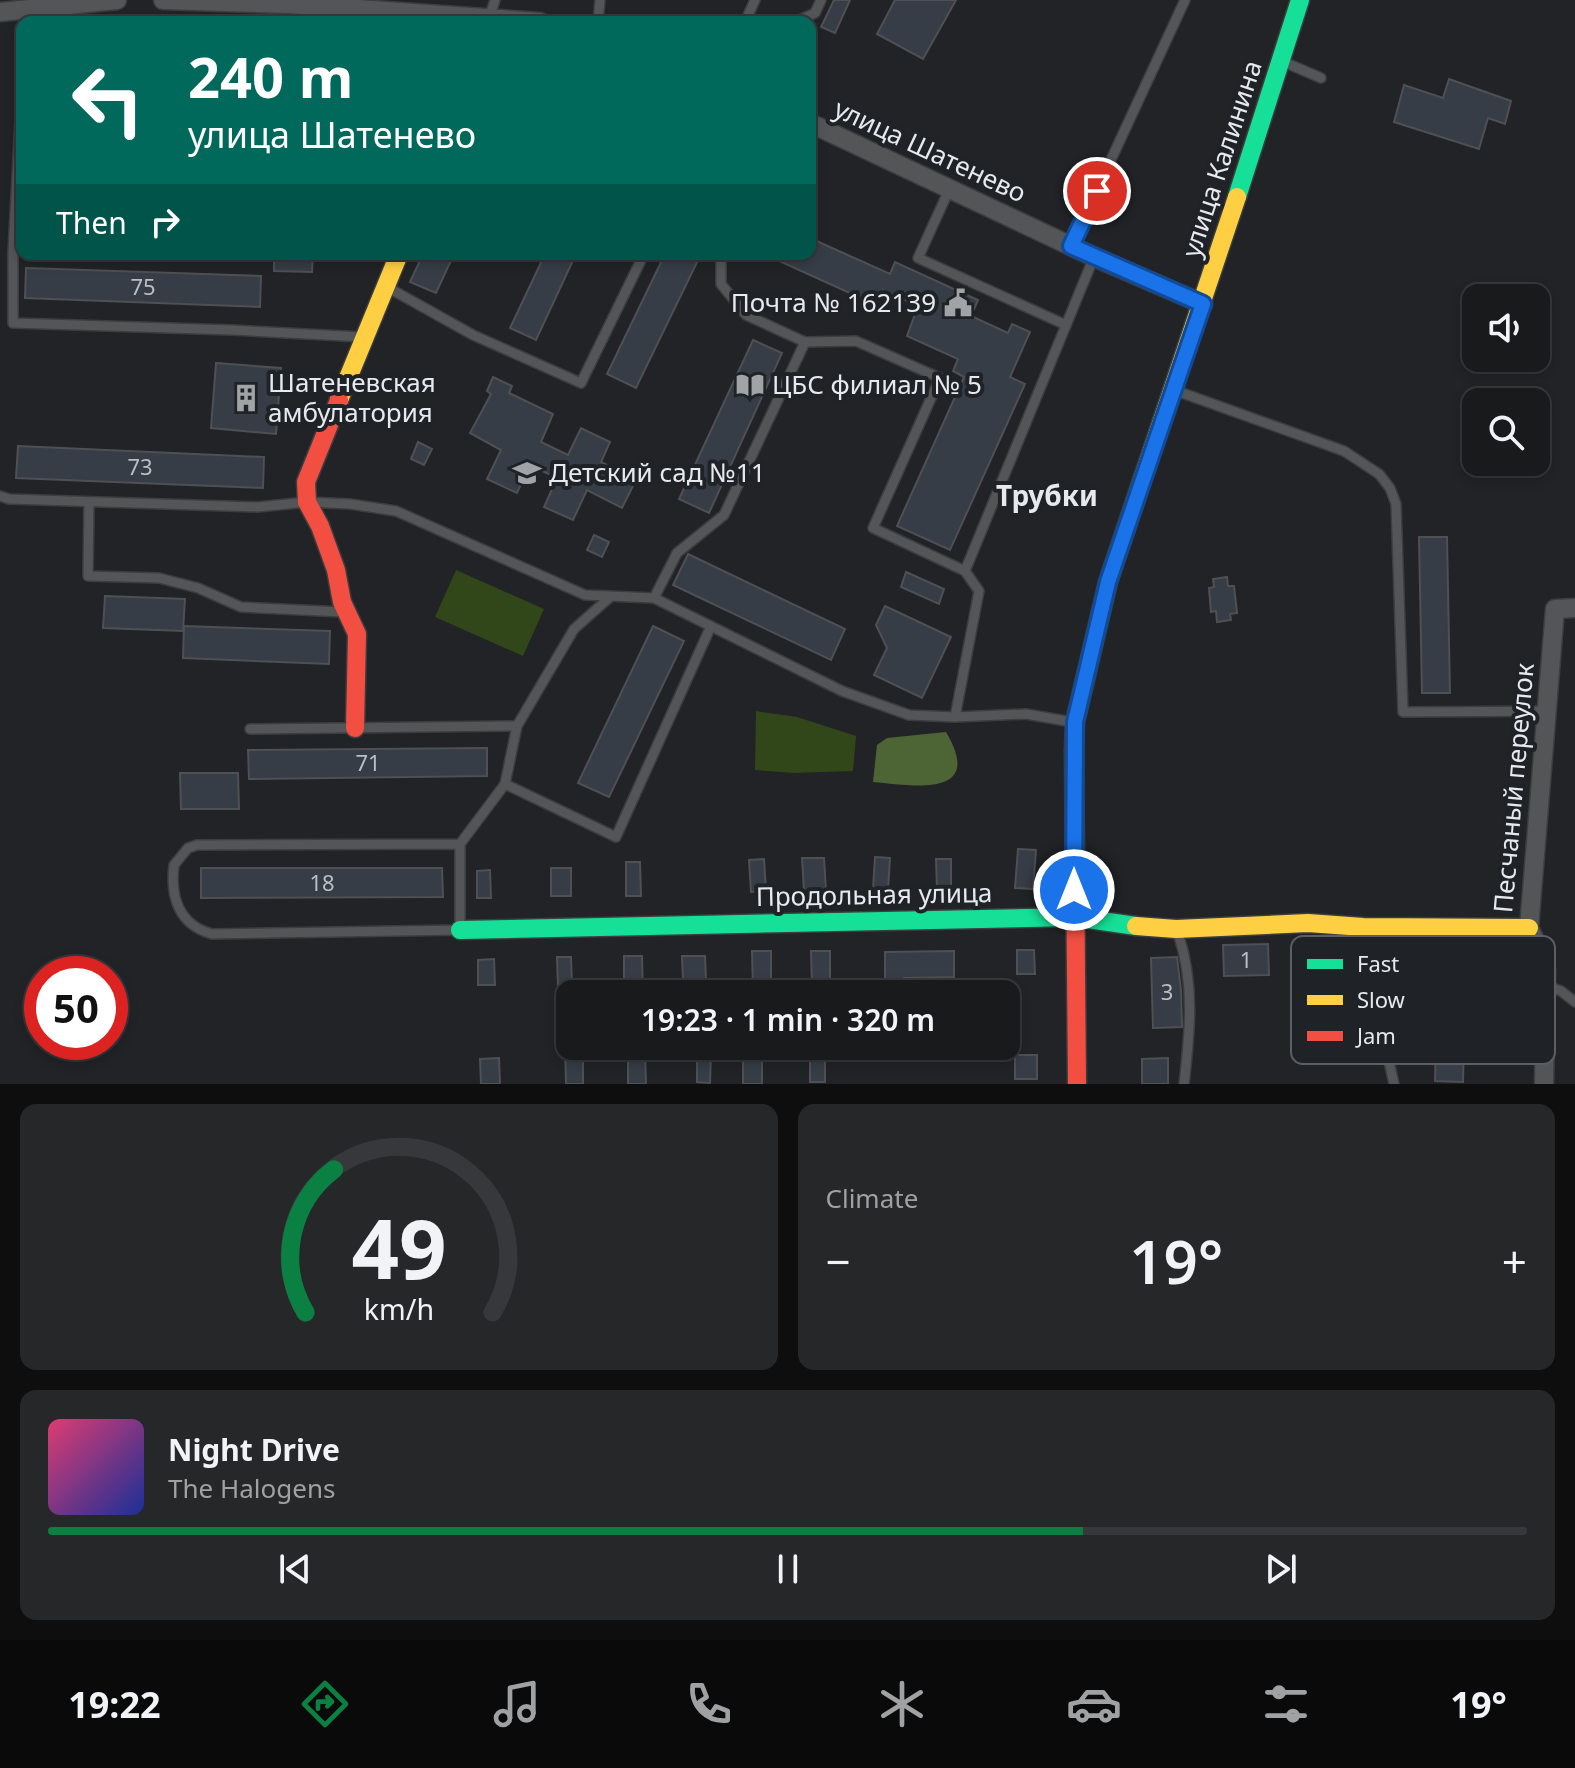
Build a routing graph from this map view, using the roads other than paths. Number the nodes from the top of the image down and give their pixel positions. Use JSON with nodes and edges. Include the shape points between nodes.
{"nodes":[{"id":1,"x":117,"y":0,"type":"edge"},
{"id":2,"x":163,"y":0,"type":"edge"},
{"id":3,"x":821,"y":0,"type":"edge"},
{"id":4,"x":1185,"y":0,"type":"edge"},
{"id":5,"x":1300,"y":0,"type":"edge"},
{"id":6,"x":0,"y":12,"type":"edge"},
{"id":7,"x":490,"y":13,"type":"edge"},
{"id":8,"x":31,"y":16,"type":"edge"},
{"id":9,"x":808,"y":16,"type":"edge"},
{"id":10,"x":1281,"y":61,"type":"junction"},
{"id":11,"x":1321,"y":78,"type":"dead end"},
{"id":12,"x":816,"y":126,"type":"edge"},
{"id":13,"x":949,"y":190,"type":"junction"},
{"id":14,"x":16,"y":206,"type":"edge"},
{"id":15,"x":1071,"y":246,"type":"junction"},
{"id":16,"x":1094,"y":257,"type":"junction"},
{"id":17,"x":397,"y":260,"type":"edge"},
{"id":18,"x":641,"y":260,"type":"edge"},
{"id":19,"x":721,"y":260,"type":"edge"},
{"id":20,"x":386,"y":286,"type":"junction"},
{"id":21,"x":1203,"y":304,"type":"junction"},
{"id":22,"x":1066,"y":325,"type":"junction"},
{"id":23,"x":365,"y":338,"type":"junction"},
{"id":24,"x":805,"y":342,"type":"junction"},
{"id":25,"x":1173,"y":390,"type":"junction"},
{"id":26,"x":0,"y":496,"type":"edge"},
{"id":27,"x":89,"y":502,"type":"junction"},
{"id":28,"x":307,"y":502,"type":"junction"},
{"id":29,"x":965,"y":571,"type":"junction"},
{"id":30,"x":609,"y":598,"type":"junction"},
{"id":31,"x":654,"y":598,"type":"junction"},
{"id":32,"x":1575,"y":608,"type":"edge"},
{"id":33,"x":346,"y":612,"type":"junction"},
{"id":34,"x":711,"y":626,"type":"junction"},
{"id":35,"x":1546,"y":711,"type":"junction"},
{"id":36,"x":955,"y":717,"type":"junction"},
{"id":37,"x":1075,"y":722,"type":"junction"},
{"id":38,"x":517,"y":726,"type":"junction"},
{"id":39,"x":355,"y":728,"type":"junction"},
{"id":40,"x":250,"y":729,"type":"dead end"},
{"id":41,"x":505,"y":784,"type":"junction"},
{"id":42,"x":460,"y":844,"type":"junction"},
{"id":43,"x":1074,"y":917,"type":"junction"},
{"id":44,"x":1363,"y":927,"type":"junction"},
{"id":45,"x":1529,"y":928,"type":"junction"},
{"id":46,"x":1176,"y":929,"type":"junction"},
{"id":47,"x":460,"y":930,"type":"junction"},
{"id":48,"x":1364,"y":936,"type":"edge"},
{"id":49,"x":1533,"y":936,"type":"edge"},
{"id":50,"x":1555,"y":989,"type":"edge"},
{"id":51,"x":1575,"y":1002,"type":"edge"},
{"id":52,"x":1390,"y":1064,"type":"edge"},
{"id":53,"x":1544,"y":1064,"type":"edge"},
{"id":54,"x":1077,"y":1084,"type":"edge"},
{"id":55,"x":1184,"y":1084,"type":"edge"},
{"id":56,"x":1394,"y":1084,"type":"edge"},
{"id":57,"x":1544,"y":1084,"type":"edge"}],
"edges":[{"from":1,"to":8,"type":"street"},
{"from":2,"to":7,"type":"street"},
{"from":3,"to":9,"type":"lane"},
{"from":4,"to":15,"type":"lane"},
{"from":5,"to":10,"type":"street","name":"улица Калинина"},
{"from":6,"to":8,"type":"street"},
{"from":10,"to":11,"type":"lane"},
{"from":10,"to":21,"type":"street","name":"улица Калинина"},
{"from":12,"to":13,"type":"street","name":"улица Шатенево"},
{"from":13,"to":15,"type":"street","name":"улица Шатенево"},
{"from":13,"to":22,"type":"lane","via":[[918,258]]},
{"from":14,"to":23,"type":"lane","via":[[13,323]]},
{"from":15,"to":16,"type":"street","name":"улица Шатенево"},
{"from":16,"to":21,"type":"street","name":"улица Шатенево"},
{"from":16,"to":22,"type":"lane"},
{"from":17,"to":20,"type":"street"},
{"from":18,"to":20,"type":"lane","via":[[581,383],[473,335]]},
{"from":19,"to":24,"type":"lane","via":[[721,284],[746,315]]},
{"from":20,"to":23,"type":"street"},
{"from":21,"to":25,"type":"street","name":"улица Калинина"},
{"from":22,"to":29,"type":"lane"},
{"from":23,"to":28,"type":"street","via":[[306,482]]},
{"from":24,"to":29,"type":"lane","via":[[856,341],[940,378],[873,528]]},
{"from":24,"to":31,"type":"lane","via":[[724,515],[677,553]]},
{"from":25,"to":35,"type":"lane","via":[[1344,451],[1379,474],[1390,488],[1396,504],[1403,712]]},
{"from":25,"to":37,"type":"street","name":"улица Калинина","via":[[1108,582]]},
{"from":26,"to":27,"type":"lane"},
{"from":27,"to":28,"type":"lane","via":[[258,507]]},
{"from":27,"to":33,"type":"lane","via":[[88,576],[159,578],[241,607]]},
{"from":28,"to":30,"type":"lane","via":[[396,511],[585,595]]},
{"from":28,"to":33,"type":"street","via":[[336,570]]},
{"from":29,"to":36,"type":"lane","via":[[979,591]]},
{"from":30,"to":31,"type":"lane"},
{"from":30,"to":38,"type":"lane","via":[[574,629]]},
{"from":31,"to":34,"type":"lane"},
{"from":32,"to":35,"type":"street","name":"Песчаный переулок","via":[[1555,609]]},
{"from":33,"to":39,"type":"street","via":[[357,634]]},
{"from":34,"to":36,"type":"lane","via":[[842,691],[909,715]]},
{"from":34,"to":41,"type":"lane","via":[[616,837]]},
{"from":35,"to":45,"type":"street","name":"Песчаный переулок"},
{"from":36,"to":37,"type":"lane","via":[[1026,714]]},
{"from":37,"to":43,"type":"street","name":"улица Калинина"},
{"from":38,"to":39,"type":"lane"},
{"from":38,"to":41,"type":"lane"},
{"from":39,"to":40,"type":"lane"},
{"from":41,"to":42,"type":"lane"},
{"from":42,"to":47,"type":"lane"},
{"from":42,"to":47,"type":"lane","via":[[197,845],[180,855],[173,876],[181,914],[190,925],[212,934]]},
{"from":43,"to":46,"type":"street","name":"Продольная улица"},
{"from":43,"to":47,"type":"street","name":"Продольная улица"},
{"from":43,"to":54,"type":"street","name":"улица Калинина"},
{"from":44,"to":45,"type":"street","name":"Продольная улица"},
{"from":44,"to":46,"type":"street","name":"Продольная улица","via":[[1308,923]]},
{"from":44,"to":48,"type":"lane"},
{"from":45,"to":49,"type":"street","name":"Песчаный переулок"},
{"from":46,"to":55,"type":"lane","via":[[1191,985]]},
{"from":50,"to":51,"type":"lane"},
{"from":52,"to":56,"type":"lane"},
{"from":53,"to":57,"type":"street","name":"Песчаный переулок"}]}
